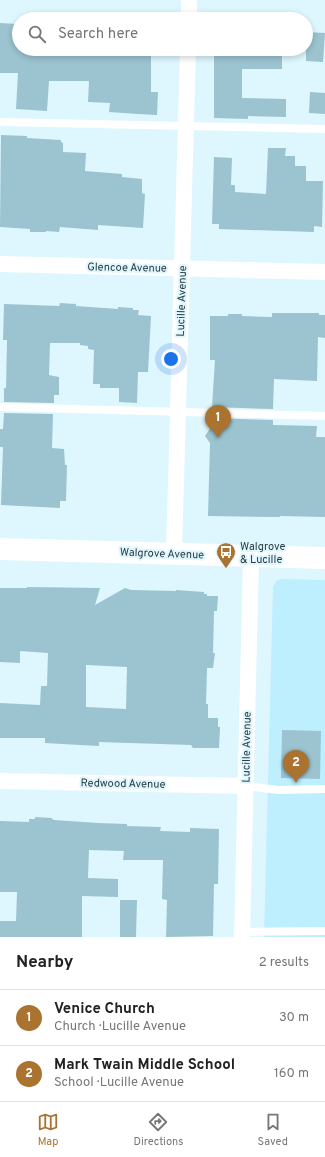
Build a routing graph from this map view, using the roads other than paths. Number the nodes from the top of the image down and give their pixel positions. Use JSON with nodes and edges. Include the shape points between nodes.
{"nodes":[{"id":1,"x":189,"y":0,"type":"edge"},
{"id":2,"x":189,"y":12,"type":"edge"},
{"id":3,"x":188,"y":56,"type":"edge"},
{"id":4,"x":0,"y":122,"type":"edge"},
{"id":5,"x":186,"y":126,"type":"junction"},
{"id":6,"x":325,"y":129,"type":"edge"},
{"id":7,"x":0,"y":264,"type":"edge"},
{"id":8,"x":182,"y":268,"type":"junction"},
{"id":9,"x":325,"y":272,"type":"edge"},
{"id":10,"x":0,"y":407,"type":"edge"},
{"id":11,"x":178,"y":413,"type":"junction"},
{"id":12,"x":325,"y":416,"type":"edge"},
{"id":13,"x":0,"y":549,"type":"edge"},
{"id":14,"x":174,"y":554,"type":"junction"},
{"id":15,"x":251,"y":556,"type":"junction"},
{"id":16,"x":325,"y":558,"type":"edge"},
{"id":17,"x":0,"y":780,"type":"edge"},
{"id":18,"x":245,"y":786,"type":"junction"},
{"id":19,"x":325,"y":789,"type":"edge"},
{"id":20,"x":325,"y":931,"type":"edge"},
{"id":21,"x":242,"y":934,"type":"edge"}],
"edges":[{"from":1,"to":2,"type":"street"},
{"from":3,"to":5,"type":"street","name":"Lucille Avenue"},
{"from":4,"to":5,"type":"lane"},
{"from":5,"to":6,"type":"lane"},
{"from":5,"to":8,"type":"street","name":"Lucille Avenue"},
{"from":7,"to":8,"type":"street","name":"Glencoe Avenue"},
{"from":8,"to":9,"type":"street","name":"Glencoe Avenue"},
{"from":8,"to":11,"type":"street","name":"Lucille Avenue"},
{"from":10,"to":11,"type":"lane"},
{"from":11,"to":12,"type":"lane"},
{"from":11,"to":14,"type":"street","name":"Lucille Avenue"},
{"from":13,"to":14,"type":"street","name":"Walgrove Avenue"},
{"from":14,"to":15,"type":"street","name":"Walgrove Avenue"},
{"from":15,"to":16,"type":"street","name":"Walgrove Avenue"},
{"from":15,"to":18,"type":"street","name":"Lucille Avenue"},
{"from":17,"to":18,"type":"street","name":"Redwood Avenue"},
{"from":18,"to":19,"type":"lane","via":[[278,790]]},
{"from":18,"to":21,"type":"street","name":"Lucille Avenue"},
{"from":20,"to":21,"type":"lane"}]}
